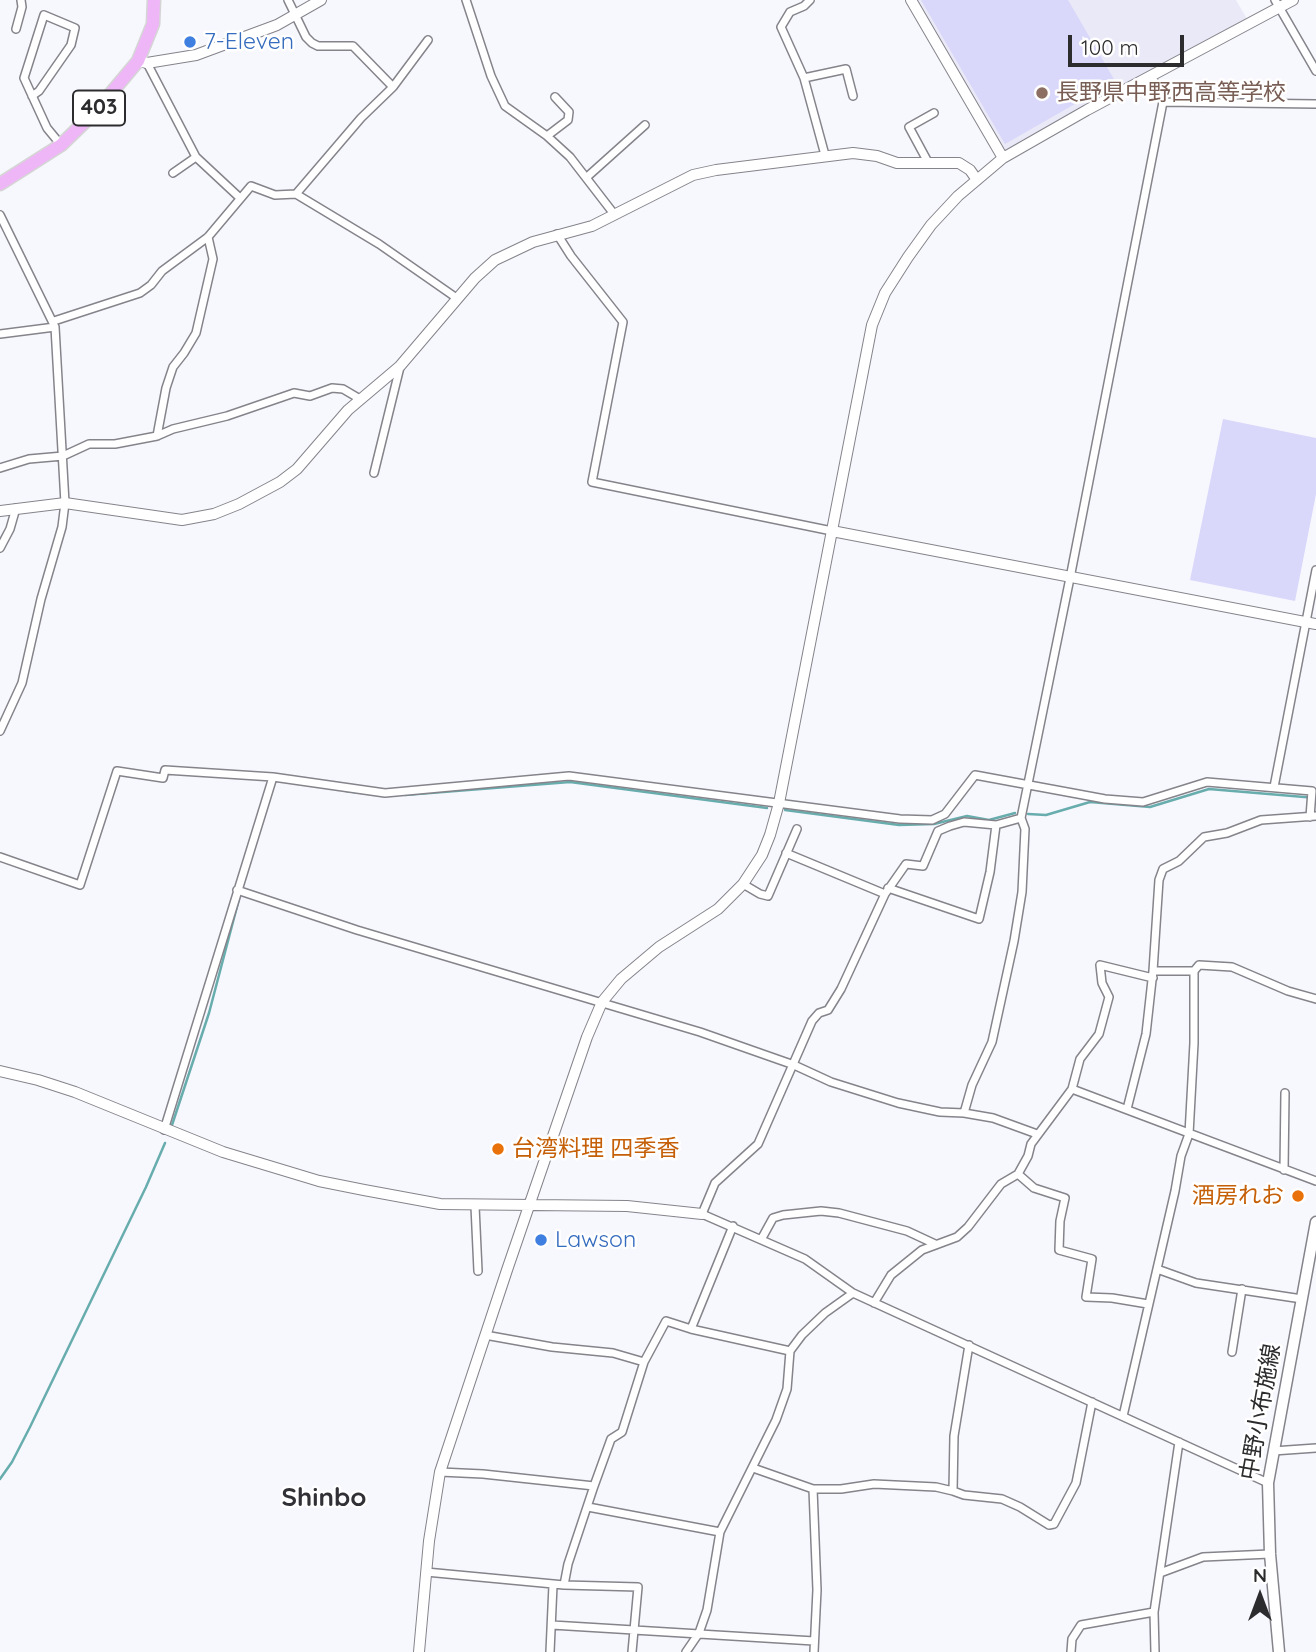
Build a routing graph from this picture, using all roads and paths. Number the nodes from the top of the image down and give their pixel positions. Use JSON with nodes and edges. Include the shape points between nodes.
{"nodes":[{"id":1,"x":21,"y":0,"type":"edge"},
{"id":2,"x":154,"y":0,"type":"edge"},
{"id":3,"x":288,"y":0,"type":"edge"},
{"id":4,"x":321,"y":0,"type":"edge"},
{"id":5,"x":466,"y":0,"type":"edge"},
{"id":6,"x":810,"y":0,"type":"edge"},
{"id":7,"x":911,"y":0,"type":"edge"},
{"id":8,"x":1293,"y":0,"type":"edge"},
{"id":9,"x":1277,"y":4,"type":"edge"},
{"id":10,"x":296,"y":16,"type":"junction"},
{"id":11,"x":16,"y":29,"type":"dead end"},
{"id":12,"x":428,"y":40,"type":"dead end"},
{"id":13,"x":143,"y":62,"type":"junction"},
{"id":14,"x":1316,"y":71,"type":"edge"},
{"id":15,"x":1152,"y":77,"type":"junction"},
{"id":16,"x":804,"y":78,"type":"junction"},
{"id":17,"x":393,"y":87,"type":"junction"},
{"id":18,"x":32,"y":96,"type":"junction"},
{"id":19,"x":853,"y":96,"type":"dead end"},
{"id":20,"x":555,"y":97,"type":"dead end"},
{"id":21,"x":1163,"y":102,"type":"junction"},
{"id":22,"x":1316,"y":104,"type":"edge"},
{"id":23,"x":934,"y":113,"type":"dead end"},
{"id":24,"x":645,"y":125,"type":"dead end"},
{"id":25,"x":909,"y":127,"type":"junction"},
{"id":26,"x":899,"y":132,"type":"dead end"},
{"id":27,"x":547,"y":136,"type":"junction"},
{"id":28,"x":61,"y":145,"type":"junction"},
{"id":29,"x":825,"y":155,"type":"junction"},
{"id":30,"x":195,"y":157,"type":"junction"},
{"id":31,"x":1003,"y":158,"type":"junction"},
{"id":32,"x":929,"y":164,"type":"junction"},
{"id":33,"x":173,"y":173,"type":"dead end"},
{"id":34,"x":587,"y":177,"type":"junction"},
{"id":35,"x":977,"y":180,"type":"junction"},
{"id":36,"x":0,"y":184,"type":"edge"},
{"id":37,"x":296,"y":194,"type":"junction"},
{"id":38,"x":240,"y":198,"type":"junction"},
{"id":39,"x":614,"y":214,"type":"junction"},
{"id":40,"x":0,"y":215,"type":"edge"},
{"id":41,"x":557,"y":233,"type":"junction"},
{"id":42,"x":208,"y":237,"type":"junction"},
{"id":43,"x":458,"y":299,"type":"junction"},
{"id":44,"x":55,"y":324,"type":"junction"},
{"id":45,"x":0,"y":334,"type":"edge"},
{"id":46,"x":400,"y":366,"type":"junction"},
{"id":47,"x":360,"y":400,"type":"junction"},
{"id":48,"x":157,"y":436,"type":"junction"},
{"id":49,"x":63,"y":456,"type":"junction"},
{"id":50,"x":0,"y":468,"type":"edge"},
{"id":51,"x":374,"y":473,"type":"dead end"},
{"id":52,"x":65,"y":503,"type":"junction"},
{"id":53,"x":16,"y":508,"type":"junction"},
{"id":54,"x":0,"y":510,"type":"edge"},
{"id":55,"x":832,"y":531,"type":"junction"},
{"id":56,"x":0,"y":548,"type":"edge"},
{"id":57,"x":1316,"y":570,"type":"edge"},
{"id":58,"x":1070,"y":578,"type":"junction"},
{"id":59,"x":1311,"y":623,"type":"edge"},
{"id":60,"x":0,"y":731,"type":"edge"},
{"id":61,"x":273,"y":777,"type":"junction"},
{"id":62,"x":1028,"y":785,"type":"junction"},
{"id":63,"x":1274,"y":787,"type":"junction"},
{"id":64,"x":779,"y":803,"type":"junction"},
{"id":65,"x":1313,"y":817,"type":"edge"},
{"id":66,"x":1020,"y":818,"type":"junction"},
{"id":67,"x":996,"y":825,"type":"junction"},
{"id":68,"x":797,"y":828,"type":"dead end"},
{"id":69,"x":786,"y":853,"type":"junction"},
{"id":70,"x":0,"y":857,"type":"edge"},
{"id":71,"x":743,"y":884,"type":"junction"},
{"id":72,"x":237,"y":890,"type":"junction"},
{"id":73,"x":887,"y":891,"type":"junction"},
{"id":74,"x":1194,"y":971,"type":"junction"},
{"id":75,"x":1153,"y":974,"type":"junction"},
{"id":76,"x":1316,"y":999,"type":"edge"},
{"id":77,"x":602,"y":1002,"type":"junction"},
{"id":78,"x":794,"y":1065,"type":"junction"},
{"id":79,"x":0,"y":1071,"type":"edge"},
{"id":80,"x":1072,"y":1089,"type":"junction"},
{"id":81,"x":1285,"y":1093,"type":"dead end"},
{"id":82,"x":1127,"y":1109,"type":"junction"},
{"id":83,"x":964,"y":1113,"type":"junction"},
{"id":84,"x":164,"y":1130,"type":"junction"},
{"id":85,"x":1037,"y":1134,"type":"junction"},
{"id":86,"x":1189,"y":1134,"type":"junction"},
{"id":87,"x":1284,"y":1170,"type":"junction"},
{"id":88,"x":1018,"y":1174,"type":"junction"},
{"id":89,"x":1316,"y":1181,"type":"edge"},
{"id":90,"x":530,"y":1205,"type":"junction"},
{"id":91,"x":475,"y":1206,"type":"junction"},
{"id":92,"x":702,"y":1214,"type":"junction"},
{"id":93,"x":1316,"y":1223,"type":"edge"},
{"id":94,"x":733,"y":1226,"type":"junction"},
{"id":95,"x":762,"y":1238,"type":"junction"},
{"id":96,"x":934,"y":1244,"type":"junction"},
{"id":97,"x":1157,"y":1269,"type":"junction"},
{"id":98,"x":478,"y":1271,"type":"dead end"},
{"id":99,"x":1242,"y":1289,"type":"junction"},
{"id":100,"x":853,"y":1293,"type":"junction"},
{"id":101,"x":1302,"y":1299,"type":"junction"},
{"id":102,"x":874,"y":1303,"type":"junction"},
{"id":103,"x":1148,"y":1304,"type":"junction"},
{"id":104,"x":691,"y":1329,"type":"junction"},
{"id":105,"x":485,"y":1335,"type":"junction"},
{"id":106,"x":969,"y":1345,"type":"junction"},
{"id":107,"x":790,"y":1351,"type":"junction"},
{"id":108,"x":1232,"y":1352,"type":"dead end"},
{"id":109,"x":644,"y":1362,"type":"junction"},
{"id":110,"x":1092,"y":1402,"type":"junction"},
{"id":111,"x":1123,"y":1416,"type":"junction"},
{"id":112,"x":1179,"y":1442,"type":"junction"},
{"id":113,"x":1316,"y":1448,"type":"edge"},
{"id":114,"x":1273,"y":1451,"type":"junction"},
{"id":115,"x":752,"y":1468,"type":"junction"},
{"id":116,"x":440,"y":1472,"type":"junction"},
{"id":117,"x":1268,"y":1483,"type":"junction"},
{"id":118,"x":594,"y":1486,"type":"junction"},
{"id":119,"x":813,"y":1489,"type":"junction"},
{"id":120,"x":953,"y":1491,"type":"junction"},
{"id":121,"x":588,"y":1507,"type":"junction"},
{"id":122,"x":720,"y":1532,"type":"junction"},
{"id":123,"x":1270,"y":1554,"type":"junction"},
{"id":124,"x":426,"y":1572,"type":"junction"},
{"id":125,"x":1160,"y":1573,"type":"junction"},
{"id":126,"x":553,"y":1585,"type":"junction"},
{"id":127,"x":564,"y":1585,"type":"junction"},
{"id":128,"x":1154,"y":1612,"type":"junction"},
{"id":129,"x":552,"y":1625,"type":"junction"},
{"id":130,"x":634,"y":1629,"type":"junction"},
{"id":131,"x":699,"y":1633,"type":"junction"},
{"id":132,"x":814,"y":1641,"type":"junction"},
{"id":133,"x":419,"y":1652,"type":"edge"},
{"id":134,"x":550,"y":1652,"type":"edge"},
{"id":135,"x":632,"y":1652,"type":"edge"},
{"id":136,"x":686,"y":1652,"type":"edge"},
{"id":137,"x":814,"y":1652,"type":"edge"},
{"id":138,"x":1071,"y":1652,"type":"edge"},
{"id":139,"x":1155,"y":1652,"type":"edge"},
{"id":140,"x":1279,"y":1652,"type":"edge"}],
"edges":[{"from":1,"to":11,"type":"street"},
{"from":2,"to":13,"type":"highway","number":"403"},
{"from":3,"to":10,"type":"street"},
{"from":4,"to":10,"type":"street"},
{"from":5,"to":27,"type":"street","via":[[505,106]]},
{"from":6,"to":16,"type":"street","via":[[790,12],[781,27]]},
{"from":7,"to":31,"type":"street"},
{"from":8,"to":9,"type":"street"},
{"from":9,"to":14,"type":"street"},
{"from":9,"to":15,"type":"street"},
{"from":10,"to":13,"type":"street","via":[[196,55]]},
{"from":10,"to":17,"type":"street","via":[[312,43],[353,46]]},
{"from":12,"to":17,"type":"street"},
{"from":13,"to":28,"type":"highway","number":"403"},
{"from":13,"to":30,"type":"street"},
{"from":15,"to":21,"type":"street"},
{"from":15,"to":31,"type":"street"},
{"from":16,"to":19,"type":"street","via":[[846,69]]},
{"from":16,"to":29,"type":"street"},
{"from":17,"to":37,"type":"street"},
{"from":18,"to":18,"type":"street","via":[[24,78],[44,15],[75,28],[72,45]]},
{"from":18,"to":28,"type":"street"},
{"from":20,"to":27,"type":"street","via":[[569,112],[568,120]]},
{"from":21,"to":22,"type":"street"},
{"from":21,"to":58,"type":"street"},
{"from":23,"to":25,"type":"street"},
{"from":24,"to":34,"type":"street"},
{"from":25,"to":26,"type":"street"},
{"from":25,"to":32,"type":"street"},
{"from":27,"to":34,"type":"street"},
{"from":28,"to":36,"type":"highway","number":"403"},
{"from":29,"to":32,"type":"street","via":[[853,153],[897,163]]},
{"from":29,"to":39,"type":"street","via":[[693,175]]},
{"from":30,"to":33,"type":"street"},
{"from":30,"to":38,"type":"street"},
{"from":31,"to":35,"type":"street"},
{"from":32,"to":35,"type":"street","via":[[959,163]]},
{"from":34,"to":39,"type":"street"},
{"from":35,"to":55,"type":"street","via":[[931,225],[885,293],[872,325]]},
{"from":37,"to":38,"type":"street","via":[[275,195],[251,186]]},
{"from":37,"to":43,"type":"street"},
{"from":38,"to":42,"type":"street"},
{"from":39,"to":41,"type":"street","via":[[592,226]]},
{"from":40,"to":44,"type":"street"},
{"from":41,"to":43,"type":"street","via":[[495,260]]},
{"from":41,"to":55,"type":"street","via":[[624,322],[592,482]]},
{"from":42,"to":44,"type":"street","via":[[140,293]]},
{"from":42,"to":48,"type":"street","via":[[213,259],[197,332],[173,367]]},
{"from":43,"to":46,"type":"street"},
{"from":44,"to":45,"type":"street"},
{"from":44,"to":49,"type":"street"},
{"from":46,"to":47,"type":"street"},
{"from":46,"to":51,"type":"street"},
{"from":47,"to":48,"type":"street","via":[[343,389],[310,396],[294,393]]},
{"from":47,"to":52,"type":"street","via":[[297,469],[214,514],[169,520]]},
{"from":48,"to":49,"type":"street","via":[[89,444]]},
{"from":49,"to":50,"type":"street"},
{"from":49,"to":52,"type":"street"},
{"from":52,"to":53,"type":"street"},
{"from":52,"to":60,"type":"street","via":[[22,683]]},
{"from":53,"to":54,"type":"street"},
{"from":53,"to":56,"type":"street"},
{"from":55,"to":58,"type":"street"},
{"from":55,"to":64,"type":"street"},
{"from":57,"to":59,"type":"street"},
{"from":58,"to":59,"type":"street"},
{"from":58,"to":62,"type":"street"},
{"from":59,"to":63,"type":"street"},
{"from":61,"to":64,"type":"street","via":[[384,793],[569,776]]},
{"from":61,"to":70,"type":"street","via":[[165,770],[163,778],[117,771],[80,885]]},
{"from":61,"to":72,"type":"street"},
{"from":62,"to":63,"type":"street","via":[[1143,802],[1207,782]]},
{"from":62,"to":64,"type":"street","via":[[975,775],[945,814],[932,820]]},
{"from":62,"to":66,"type":"street"},
{"from":63,"to":65,"type":"street","via":[[1312,791]]},
{"from":64,"to":71,"type":"street","via":[[762,855]]},
{"from":65,"to":75,"type":"street","via":[[1261,820],[1204,837],[1179,861],[1163,869]]},
{"from":66,"to":67,"type":"street"},
{"from":66,"to":83,"type":"street","via":[[1025,829],[1022,892],[1014,941],[992,1042]]},
{"from":67,"to":73,"type":"street","via":[[964,821],[938,831],[923,866],[906,864]]},
{"from":67,"to":73,"type":"street","via":[[979,919]]},
{"from":68,"to":69,"type":"street"},
{"from":69,"to":71,"type":"street","via":[[768,896]]},
{"from":69,"to":73,"type":"street"},
{"from":71,"to":77,"type":"street","via":[[718,909],[659,947]]},
{"from":72,"to":77,"type":"street"},
{"from":72,"to":84,"type":"street"},
{"from":73,"to":78,"type":"street","via":[[841,989],[828,1010],[812,1021]]},
{"from":74,"to":75,"type":"street"},
{"from":74,"to":76,"type":"street","via":[[1199,965],[1232,967]]},
{"from":74,"to":86,"type":"street"},
{"from":75,"to":80,"type":"street","via":[[1100,965],[1109,997],[1099,1034],[1080,1059]]},
{"from":75,"to":82,"type":"street","via":[[1146,1034]]},
{"from":77,"to":78,"type":"street"},
{"from":77,"to":90,"type":"street"},
{"from":78,"to":83,"type":"street","via":[[898,1103]]},
{"from":78,"to":92,"type":"street","via":[[758,1144],[715,1182]]},
{"from":79,"to":84,"type":"street","via":[[75,1093]]},
{"from":80,"to":82,"type":"street"},
{"from":80,"to":85,"type":"street"},
{"from":81,"to":87,"type":"street"},
{"from":82,"to":86,"type":"street"},
{"from":83,"to":85,"type":"street"},
{"from":84,"to":91,"type":"street","via":[[319,1181],[407,1199]]},
{"from":85,"to":88,"type":"street"},
{"from":86,"to":87,"type":"street"},
{"from":86,"to":97,"type":"street"},
{"from":87,"to":89,"type":"street"},
{"from":88,"to":96,"type":"street","via":[[1001,1184],[957,1237]]},
{"from":88,"to":103,"type":"street","via":[[1034,1188],[1065,1198],[1059,1250],[1091,1259],[1086,1297]]},
{"from":90,"to":91,"type":"street"},
{"from":90,"to":92,"type":"street","via":[[627,1206]]},
{"from":90,"to":105,"type":"street"},
{"from":91,"to":98,"type":"street"},
{"from":92,"to":94,"type":"street"},
{"from":93,"to":101,"type":"main road","name":"中野小布施線"},
{"from":94,"to":95,"type":"street"},
{"from":94,"to":104,"type":"street"},
{"from":95,"to":96,"type":"street","via":[[773,1218],[821,1211],[907,1231]]},
{"from":95,"to":100,"type":"street","via":[[805,1259]]},
{"from":96,"to":102,"type":"street","via":[[891,1275]]},
{"from":97,"to":99,"type":"street","via":[[1196,1283]]},
{"from":97,"to":103,"type":"street"},
{"from":99,"to":101,"type":"street"},
{"from":99,"to":108,"type":"street"},
{"from":100,"to":102,"type":"street"},
{"from":100,"to":107,"type":"street","via":[[825,1313]]},
{"from":101,"to":114,"type":"main road","name":"中野小布施線"},
{"from":102,"to":106,"type":"street"},
{"from":103,"to":111,"type":"street"},
{"from":104,"to":107,"type":"street"},
{"from":104,"to":109,"type":"street","via":[[666,1321]]},
{"from":105,"to":109,"type":"street","via":[[613,1353]]},
{"from":105,"to":116,"type":"street"},
{"from":106,"to":110,"type":"street"},
{"from":106,"to":120,"type":"street","via":[[954,1436]]},
{"from":107,"to":115,"type":"street","via":[[787,1389]]},
{"from":109,"to":118,"type":"street","via":[[622,1432],[611,1440]]},
{"from":110,"to":111,"type":"street"},
{"from":110,"to":120,"type":"street","via":[[1076,1483],[1054,1524],[1002,1499]]},
{"from":111,"to":112,"type":"street"},
{"from":112,"to":117,"type":"street"},
{"from":112,"to":125,"type":"street"},
{"from":113,"to":114,"type":"street"},
{"from":114,"to":117,"type":"main road","name":"中野小布施線"},
{"from":115,"to":119,"type":"street"},
{"from":115,"to":122,"type":"street"},
{"from":116,"to":118,"type":"street"},
{"from":116,"to":124,"type":"street"},
{"from":117,"to":123,"type":"main road","name":"中野小布施線"},
{"from":118,"to":121,"type":"street"},
{"from":119,"to":120,"type":"street","via":[[874,1484]]},
{"from":119,"to":132,"type":"street"},
{"from":121,"to":122,"type":"street"},
{"from":121,"to":127,"type":"street"},
{"from":122,"to":131,"type":"street"},
{"from":123,"to":125,"type":"street","via":[[1203,1557]]},
{"from":123,"to":140,"type":"main road","name":"中野小布施線"},
{"from":124,"to":126,"type":"street"},
{"from":124,"to":133,"type":"street"},
{"from":125,"to":128,"type":"street"},
{"from":126,"to":127,"type":"street"},
{"from":126,"to":129,"type":"street"},
{"from":127,"to":130,"type":"street","via":[[638,1587]]},
{"from":128,"to":138,"type":"street","via":[[1081,1625]]},
{"from":128,"to":139,"type":"street"},
{"from":129,"to":130,"type":"street"},
{"from":129,"to":134,"type":"street"},
{"from":130,"to":131,"type":"street"},
{"from":130,"to":135,"type":"street"},
{"from":131,"to":132,"type":"street"},
{"from":131,"to":136,"type":"street"},
{"from":132,"to":137,"type":"street"}]}
